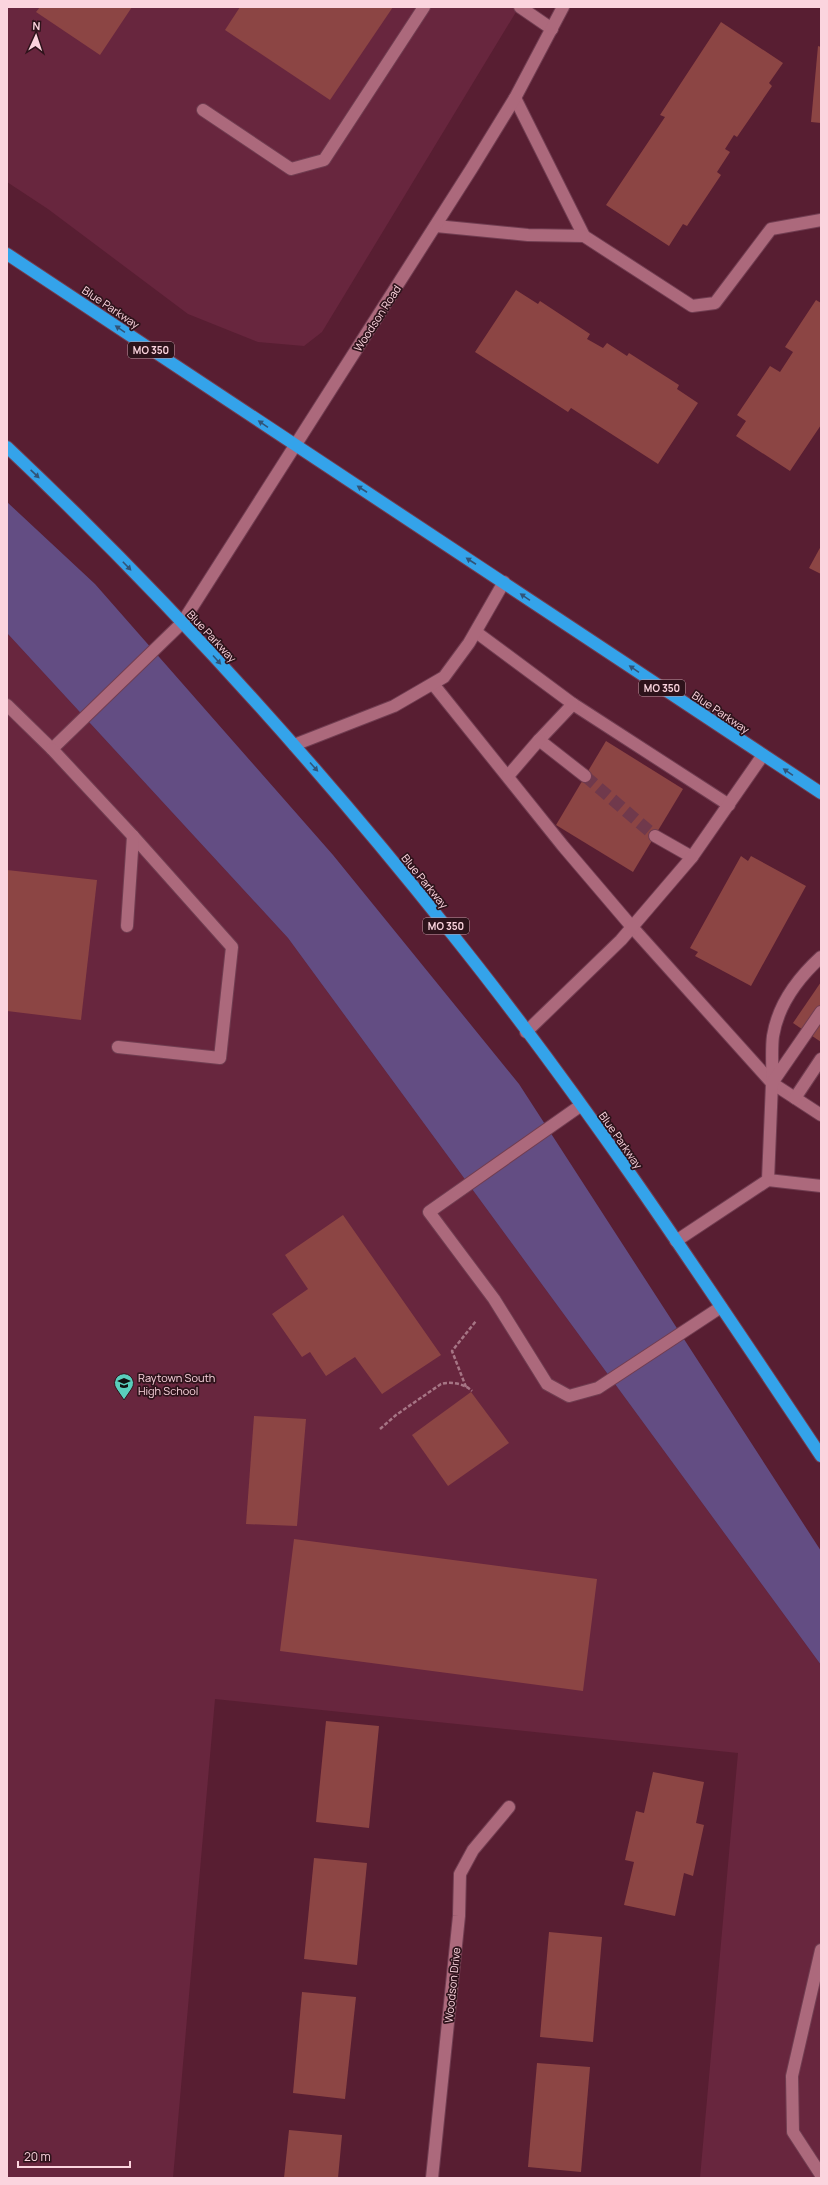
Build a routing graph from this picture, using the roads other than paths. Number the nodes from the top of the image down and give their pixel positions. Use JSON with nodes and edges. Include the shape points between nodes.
{"nodes":[{"id":1,"x":424,"y":7,"type":"edge"},
{"id":2,"x":520,"y":7,"type":"edge"},
{"id":3,"x":563,"y":7,"type":"edge"},
{"id":4,"x":552,"y":29,"type":"junction"},
{"id":5,"x":515,"y":98,"type":"junction"},
{"id":6,"x":203,"y":110,"type":"dead end"},
{"id":7,"x":821,"y":220,"type":"edge"},
{"id":8,"x":436,"y":226,"type":"junction"},
{"id":9,"x":584,"y":236,"type":"junction"},
{"id":10,"x":7,"y":254,"type":"edge"},
{"id":11,"x":295,"y":446,"type":"junction"},
{"id":12,"x":7,"y":447,"type":"edge"},
{"id":13,"x":504,"y":582,"type":"junction"},
{"id":14,"x":182,"y":623,"type":"junction"},
{"id":15,"x":476,"y":632,"type":"junction"},
{"id":16,"x":433,"y":684,"type":"junction"},
{"id":17,"x":573,"y":704,"type":"junction"},
{"id":18,"x":7,"y":706,"type":"edge"},
{"id":19,"x":539,"y":740,"type":"junction"},
{"id":20,"x":294,"y":745,"type":"junction"},
{"id":21,"x":52,"y":748,"type":"junction"},
{"id":22,"x":763,"y":755,"type":"junction"},
{"id":23,"x":508,"y":776,"type":"junction"},
{"id":24,"x":585,"y":776,"type":"tunnel mouth"},
{"id":25,"x":821,"y":793,"type":"edge"},
{"id":26,"x":729,"y":804,"type":"junction"},
{"id":27,"x":133,"y":836,"type":"junction"},
{"id":28,"x":655,"y":836,"type":"tunnel mouth"},
{"id":29,"x":692,"y":857,"type":"junction"},
{"id":30,"x":127,"y":926,"type":"dead end"},
{"id":31,"x":632,"y":926,"type":"junction"},
{"id":32,"x":821,"y":957,"type":"edge"},
{"id":33,"x":821,"y":1012,"type":"edge"},
{"id":34,"x":526,"y":1032,"type":"junction"},
{"id":35,"x":118,"y":1047,"type":"dead end"},
{"id":36,"x":821,"y":1059,"type":"edge"},
{"id":37,"x":772,"y":1083,"type":"junction"},
{"id":38,"x":796,"y":1098,"type":"junction"},
{"id":39,"x":580,"y":1106,"type":"junction"},
{"id":40,"x":819,"y":1110,"type":"edge"},
{"id":41,"x":768,"y":1180,"type":"junction"},
{"id":42,"x":821,"y":1186,"type":"edge"},
{"id":43,"x":676,"y":1241,"type":"junction"},
{"id":44,"x":721,"y":1307,"type":"junction"},
{"id":45,"x":821,"y":1456,"type":"edge"},
{"id":46,"x":509,"y":1807,"type":"dead end"},
{"id":47,"x":821,"y":1950,"type":"edge"},
{"id":48,"x":821,"y":2175,"type":"edge"},
{"id":49,"x":432,"y":2178,"type":"edge"}],
"edges":[{"from":1,"to":6,"type":"street","via":[[324,160],[291,169]]},
{"from":2,"to":4,"type":"street"},
{"from":3,"to":4,"type":"street","name":"Woodson Road"},
{"from":4,"to":5,"type":"street","name":"Woodson Road"},
{"from":5,"to":8,"type":"street","name":"Woodson Road"},
{"from":5,"to":9,"type":"street"},
{"from":7,"to":9,"type":"street","via":[[771,229],[715,303],[692,306]]},
{"from":8,"to":9,"type":"street","via":[[528,235]]},
{"from":8,"to":11,"type":"street","name":"Woodson Road"},
{"from":11,"to":10,"type":"highway","name":"Blue Parkway","number":"MO 350","one_way":true},
{"from":13,"to":11,"type":"highway","name":"Blue Parkway","number":"MO 350","one_way":true},
{"from":11,"to":14,"type":"street","name":"Woodson Road"},
{"from":12,"to":14,"type":"highway","name":"Blue Parkway","number":"MO 350","one_way":true,"via":[[59,496]]},
{"from":13,"to":15,"type":"street"},
{"from":22,"to":13,"type":"highway","name":"Blue Parkway","number":"MO 350","one_way":true},
{"from":14,"to":20,"type":"highway","name":"Blue Parkway","number":"MO 350","one_way":true},
{"from":14,"to":21,"type":"street","name":"Woodson Road"},
{"from":15,"to":16,"type":"street","via":[[444,677]]},
{"from":15,"to":17,"type":"street"},
{"from":16,"to":20,"type":"street","via":[[394,706]]},
{"from":16,"to":23,"type":"street"},
{"from":17,"to":19,"type":"street"},
{"from":17,"to":26,"type":"street"},
{"from":18,"to":21,"type":"street"},
{"from":19,"to":23,"type":"street"},
{"from":19,"to":24,"type":"street"},
{"from":20,"to":34,"type":"highway","name":"Blue Parkway","number":"MO 350","one_way":true,"via":[[453,936]]},
{"from":21,"to":27,"type":"street"},
{"from":25,"to":22,"type":"highway","name":"Blue Parkway","number":"MO 350","one_way":true},
{"from":22,"to":26,"type":"street"},
{"from":23,"to":31,"type":"street","via":[[563,846]]},
{"from":26,"to":29,"type":"street"},
{"from":27,"to":30,"type":"street"},
{"from":27,"to":35,"type":"street","via":[[232,947],[220,1058]]},
{"from":28,"to":29,"type":"street"},
{"from":29,"to":31,"type":"street"},
{"from":31,"to":34,"type":"street","via":[[621,940]]},
{"from":31,"to":37,"type":"street"},
{"from":32,"to":37,"type":"street","via":[[808,969],[783,1004],[773,1036]]},
{"from":33,"to":37,"type":"street"},
{"from":34,"to":39,"type":"highway","name":"Blue Parkway","number":"MO 350"},
{"from":36,"to":38,"type":"street"},
{"from":37,"to":38,"type":"street"},
{"from":37,"to":41,"type":"street"},
{"from":38,"to":40,"type":"street"},
{"from":39,"to":43,"type":"highway","name":"Blue Parkway","number":"MO 350"},
{"from":39,"to":44,"type":"street","via":[[429,1212],[494,1299],[547,1384],[569,1396],[598,1388]]},
{"from":41,"to":42,"type":"street"},
{"from":41,"to":43,"type":"street"},
{"from":43,"to":44,"type":"highway","name":"Blue Parkway","number":"MO 350"},
{"from":44,"to":45,"type":"highway","name":"Blue Parkway","number":"MO 350"},
{"from":46,"to":49,"type":"street","name":"Woodson Drive","via":[[473,1850],[460,1874],[459,1916]]},
{"from":47,"to":48,"type":"street","via":[[792,2076],[793,2132]]}]}
